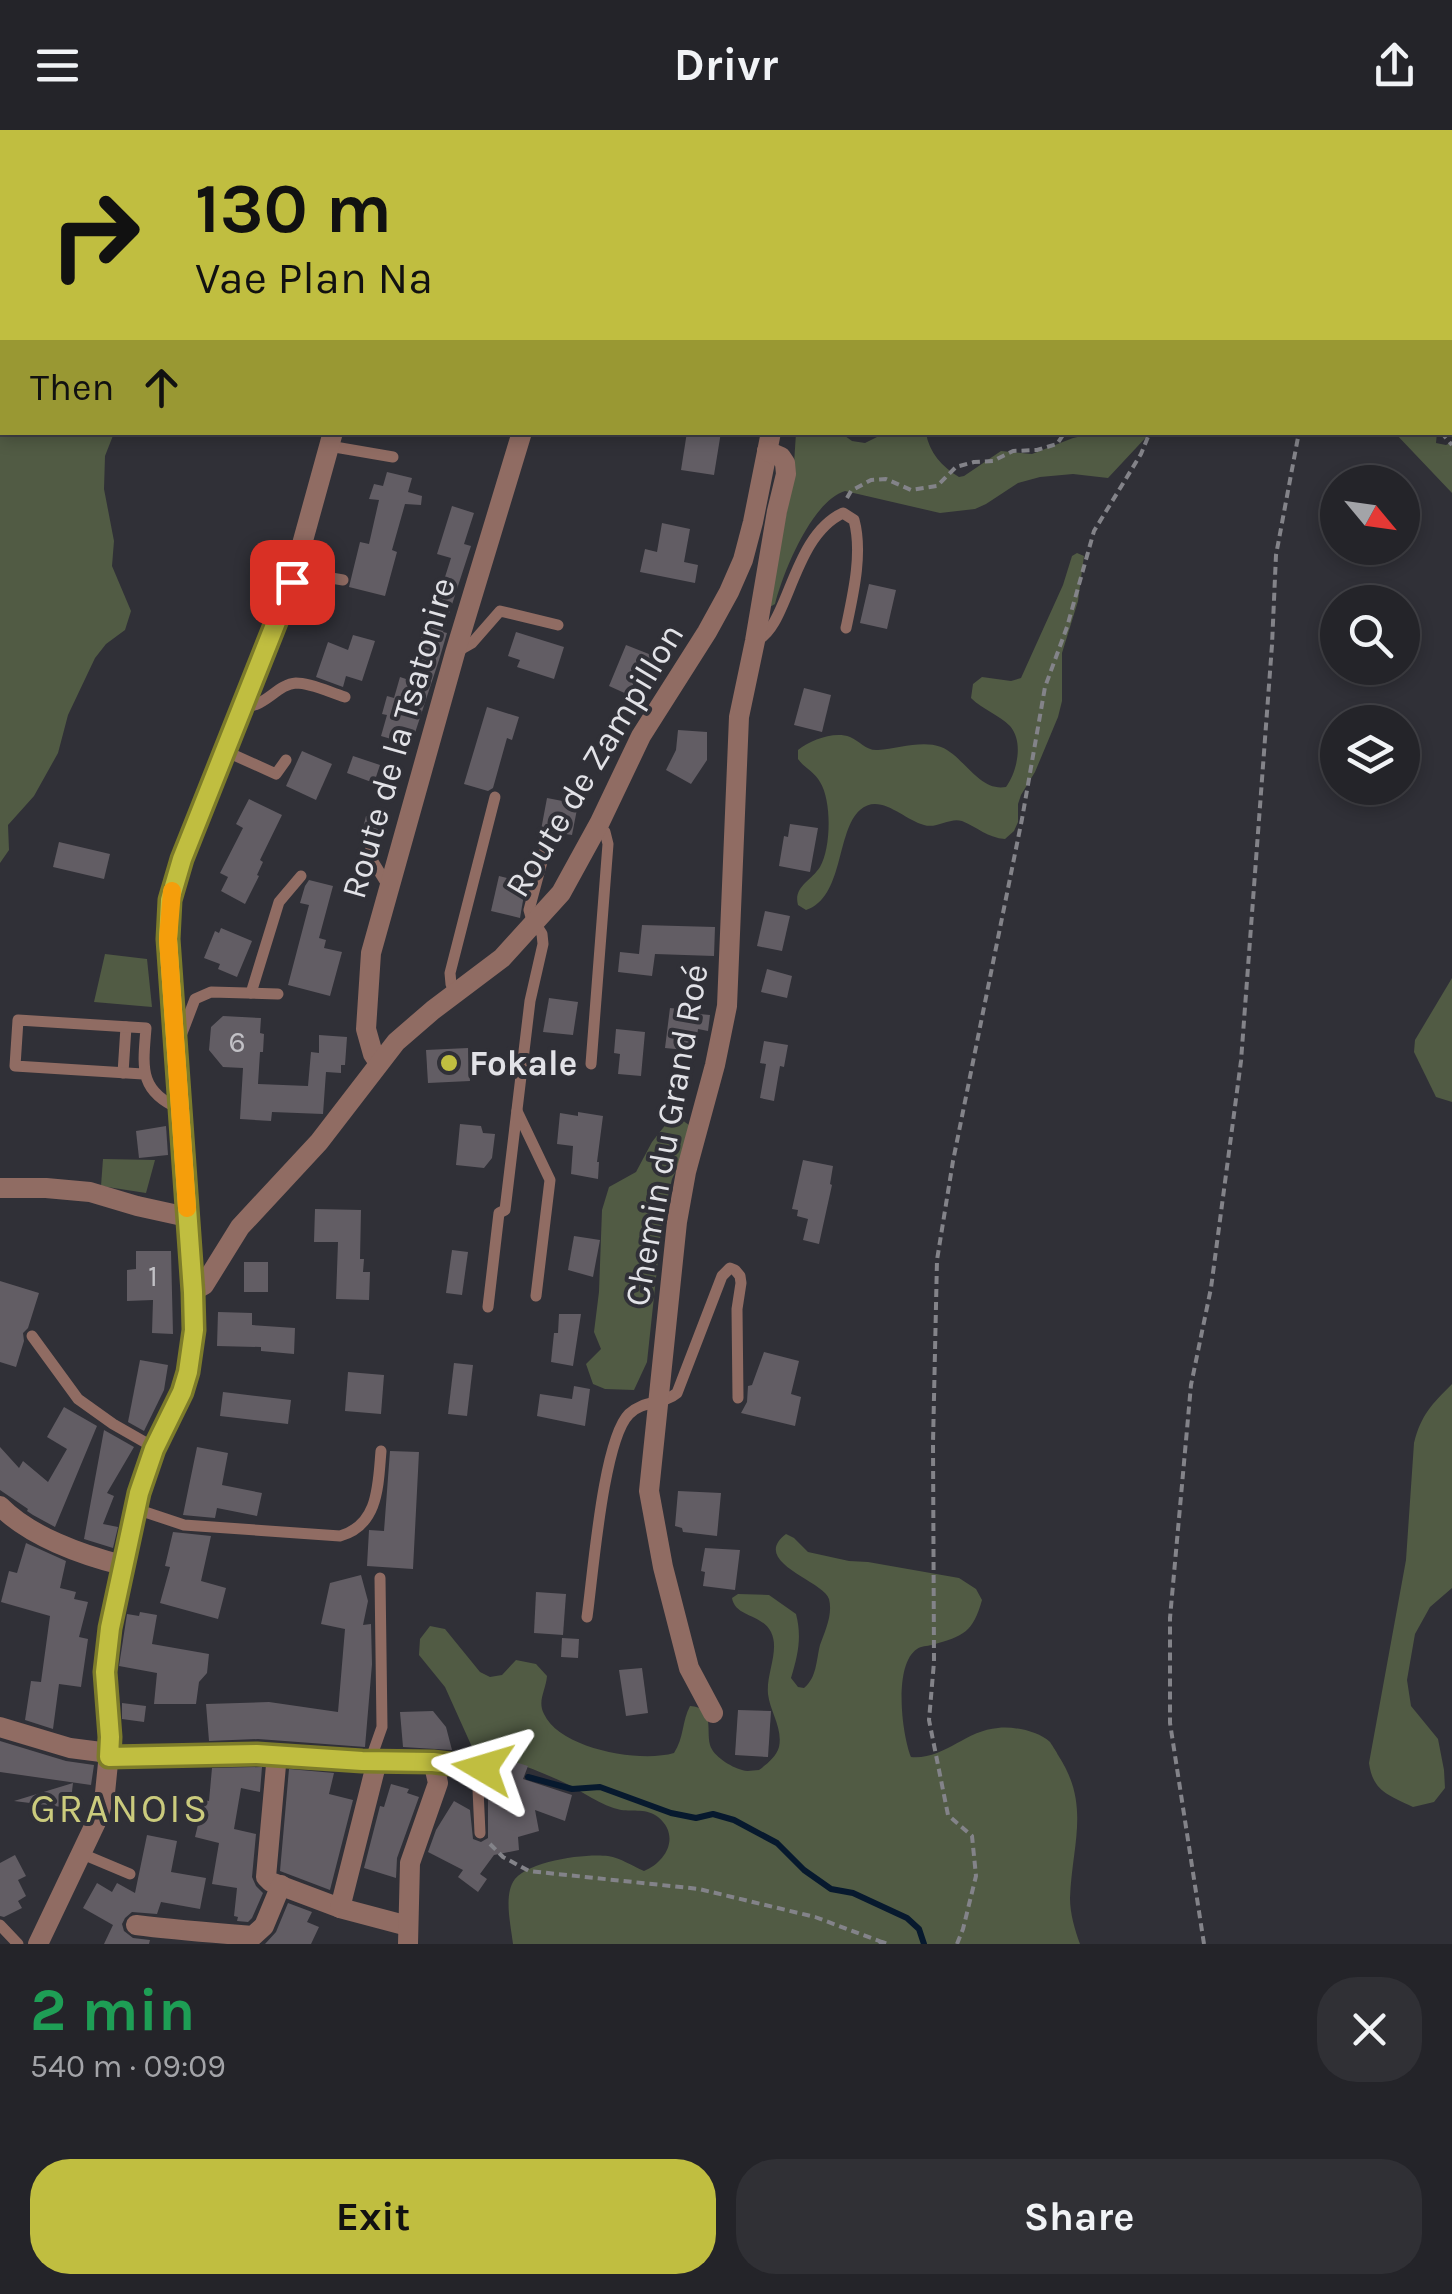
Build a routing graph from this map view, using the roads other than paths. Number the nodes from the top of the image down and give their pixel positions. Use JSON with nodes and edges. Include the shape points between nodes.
{"nodes":[{"id":1,"x":521,"y":435,"type":"edge"},
{"id":2,"x":331,"y":439,"type":"edge"},
{"id":3,"x":769,"y":442,"type":"edge"},
{"id":4,"x":393,"y":458,"type":"dead end"},
{"id":5,"x":296,"y":572,"type":"junction"},
{"id":6,"x":344,"y":580,"type":"dead end"},
{"id":7,"x":558,"y":625,"type":"dead end"},
{"id":8,"x":846,"y":628,"type":"dead end"},
{"id":9,"x":755,"y":641,"type":"junction"},
{"id":10,"x":454,"y":653,"type":"junction"},
{"id":11,"x":346,"y":698,"type":"dead end"},
{"id":12,"x":244,"y":706,"type":"junction"},
{"id":13,"x":226,"y":752,"type":"junction"},
{"id":14,"x":286,"y":760,"type":"dead end"},
{"id":15,"x":495,"y":797,"type":"dead end"},
{"id":16,"x":598,"y":826,"type":"junction"},
{"id":17,"x":548,"y":839,"type":"dead end"},
{"id":18,"x":370,"y":840,"type":"dead end"},
{"id":19,"x":300,"y":876,"type":"dead end"},
{"id":20,"x":389,"y":888,"type":"junction"},
{"id":21,"x":536,"y":923,"type":"junction"},
{"id":22,"x":251,"y":993,"type":"junction"},
{"id":23,"x":278,"y":994,"type":"dead end"},
{"id":24,"x":455,"y":994,"type":"junction"},
{"id":25,"x":126,"y":1027,"type":"junction"},
{"id":26,"x":176,"y":1050,"type":"junction"},
{"id":27,"x":379,"y":1063,"type":"junction"},
{"id":28,"x":591,"y":1064,"type":"dead end"},
{"id":29,"x":124,"y":1073,"type":"junction"},
{"id":30,"x":143,"y":1074,"type":"junction"},
{"id":31,"x":180,"y":1109,"type":"junction"},
{"id":32,"x":518,"y":1110,"type":"junction"},
{"id":33,"x":0,"y":1188,"type":"edge"},
{"id":34,"x":187,"y":1217,"type":"junction"},
{"id":35,"x":193,"y":1292,"type":"junction"},
{"id":36,"x":536,"y":1296,"type":"dead end"},
{"id":37,"x":488,"y":1307,"type":"dead end"},
{"id":38,"x":32,"y":1336,"type":"dead end"},
{"id":39,"x":738,"y":1398,"type":"dead end"},
{"id":40,"x":659,"y":1401,"type":"junction"},
{"id":41,"x":155,"y":1448,"type":"junction"},
{"id":42,"x":380,"y":1451,"type":"dead end"},
{"id":43,"x":0,"y":1506,"type":"edge"},
{"id":44,"x":136,"y":1510,"type":"junction"},
{"id":45,"x":122,"y":1566,"type":"junction"},
{"id":46,"x":380,"y":1578,"type":"dead end"},
{"id":47,"x":587,"y":1617,"type":"dead end"},
{"id":48,"x":713,"y":1713,"type":"dead end"},
{"id":49,"x":0,"y":1727,"type":"edge"},
{"id":50,"x":277,"y":1754,"type":"junction"},
{"id":51,"x":109,"y":1755,"type":"junction"},
{"id":52,"x":374,"y":1761,"type":"junction"},
{"id":53,"x":433,"y":1762,"type":"junction"},
{"id":54,"x":480,"y":1767,"type":"joint"},
{"id":55,"x":480,"y":1833,"type":"road end"},
{"id":56,"x":80,"y":1853,"type":"junction"},
{"id":57,"x":130,"y":1874,"type":"dead end"},
{"id":58,"x":281,"y":1885,"type":"junction"},
{"id":59,"x":340,"y":1908,"type":"junction"},
{"id":60,"x":136,"y":1925,"type":"dead end"},
{"id":61,"x":0,"y":1926,"type":"edge"},
{"id":62,"x":408,"y":1935,"type":"edge"},
{"id":63,"x":18,"y":1944,"type":"edge"},
{"id":64,"x":38,"y":1944,"type":"edge"}],
"edges":[{"from":1,"to":10,"type":"street","name":"Route de la Tsatonire"},
{"from":2,"to":4,"type":"lane"},
{"from":2,"to":5,"type":"street"},
{"from":3,"to":9,"type":"street","name":"Chemin du Grand Roé","via":[[786,474]]},
{"from":3,"to":16,"type":"street","name":"Route de Zampillon","via":[[754,522],[729,592],[641,736]]},
{"from":5,"to":6,"type":"lane"},
{"from":5,"to":12,"type":"street"},
{"from":7,"to":10,"type":"lane","via":[[500,611]]},
{"from":8,"to":9,"type":"lane","via":[[856,530],[850,516],[839,514],[814,538],[772,628]]},
{"from":9,"to":40,"type":"street","name":"Chemin du Grand Roé","via":[[738,717],[727,1006],[681,1198]]},
{"from":10,"to":20,"type":"street","name":"Route de la Tsatonire"},
{"from":11,"to":12,"type":"lane","via":[[291,683],[254,708]]},
{"from":12,"to":13,"type":"street"},
{"from":13,"to":14,"type":"lane","via":[[276,774]]},
{"from":13,"to":26,"type":"street","via":[[170,900]]},
{"from":15,"to":24,"type":"lane","via":[[450,973]]},
{"from":16,"to":21,"type":"street","name":"Route de Zampillon"},
{"from":16,"to":28,"type":"lane","via":[[608,844]]},
{"from":17,"to":21,"type":"lane","via":[[529,910]]},
{"from":18,"to":20,"type":"lane","via":[[372,860]]},
{"from":19,"to":22,"type":"lane","via":[[279,902]]},
{"from":20,"to":27,"type":"street","name":"Route de la Tsatonire","via":[[371,953],[366,1020]]},
{"from":21,"to":24,"type":"street","name":"Route de Zampillon"},
{"from":21,"to":32,"type":"lane","via":[[543,944]]},
{"from":22,"to":23,"type":"lane"},
{"from":22,"to":26,"type":"lane","via":[[211,992],[195,999]]},
{"from":24,"to":27,"type":"street","name":"Route de Zampillon"},
{"from":25,"to":29,"type":"lane"},
{"from":25,"to":29,"type":"lane","via":[[18,1020],[15,1066]]},
{"from":25,"to":30,"type":"lane","via":[[146,1028]]},
{"from":26,"to":31,"type":"street"},
{"from":27,"to":35,"type":"street","name":"Route de Zampillon","via":[[240,1226]]},
{"from":29,"to":30,"type":"lane"},
{"from":30,"to":31,"type":"lane","via":[[163,1102]]},
{"from":31,"to":34,"type":"street"},
{"from":32,"to":36,"type":"lane","via":[[550,1180]]},
{"from":32,"to":37,"type":"lane"},
{"from":33,"to":34,"type":"street","via":[[90,1192]]},
{"from":34,"to":35,"type":"street"},
{"from":35,"to":41,"type":"street","via":[[188,1372]]},
{"from":38,"to":41,"type":"lane","via":[[78,1399]]},
{"from":39,"to":40,"type":"lane","via":[[741,1283],[730,1268],[682,1386]]},
{"from":40,"to":47,"type":"lane","via":[[634,1410],[618,1431]]},
{"from":40,"to":48,"type":"street","name":"Chemin du Grand Roé","via":[[652,1510],[689,1668]]},
{"from":41,"to":44,"type":"street"},
{"from":42,"to":44,"type":"lane","via":[[368,1518],[340,1536],[184,1525]]},
{"from":43,"to":45,"type":"street","via":[[22,1525]]},
{"from":44,"to":45,"type":"street"},
{"from":45,"to":51,"type":"street","via":[[105,1661]]},
{"from":46,"to":52,"type":"lane","via":[[382,1727]]},
{"from":49,"to":51,"type":"street"},
{"from":50,"to":51,"type":"street"},
{"from":50,"to":52,"type":"street"},
{"from":50,"to":58,"type":"street","via":[[265,1872]]},
{"from":51,"to":56,"type":"street","via":[[100,1813]]},
{"from":52,"to":53,"type":"street"},
{"from":52,"to":59,"type":"street"},
{"from":53,"to":54,"type":"street"},
{"from":53,"to":62,"type":"street","via":[[438,1783],[410,1863]]},
{"from":54,"to":55,"type":"lane"},
{"from":56,"to":57,"type":"lane"},
{"from":56,"to":64,"type":"street"},
{"from":58,"to":59,"type":"street"},
{"from":58,"to":60,"type":"street","via":[[253,1936]]},
{"from":59,"to":62,"type":"street"},
{"from":61,"to":63,"type":"lane"}]}
